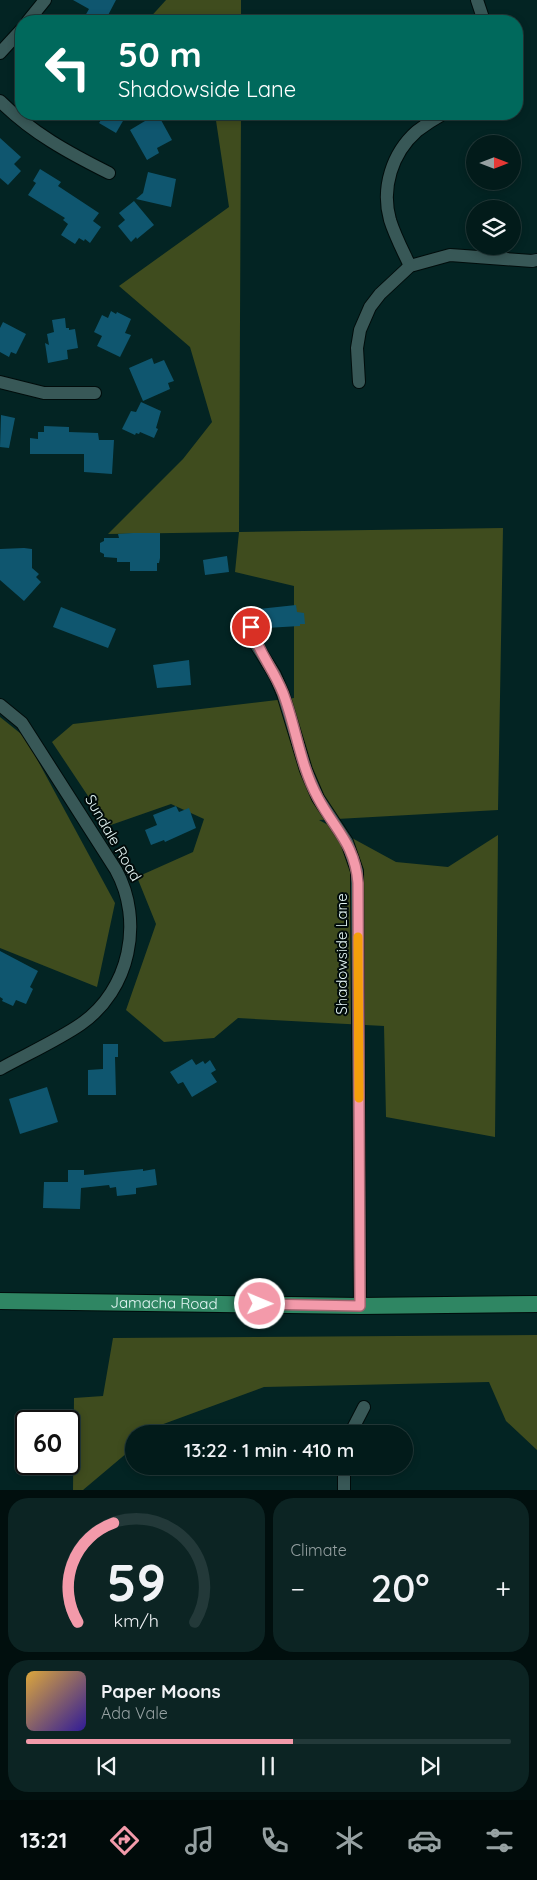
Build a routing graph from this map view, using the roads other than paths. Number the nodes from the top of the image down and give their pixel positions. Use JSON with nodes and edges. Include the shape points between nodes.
{"nodes":[{"id":1,"x":45,"y":0,"type":"edge"},
{"id":2,"x":477,"y":0,"type":"edge"},
{"id":3,"x":33,"y":15,"type":"edge"},
{"id":4,"x":482,"y":15,"type":"edge"},
{"id":5,"x":15,"y":37,"type":"edge"},
{"id":6,"x":0,"y":53,"type":"edge"},
{"id":7,"x":0,"y":101,"type":"edge"},
{"id":8,"x":15,"y":115,"type":"edge"},
{"id":9,"x":20,"y":120,"type":"edge"},
{"id":10,"x":434,"y":120,"type":"edge"},
{"id":11,"x":109,"y":173,"type":"dead end"},
{"id":12,"x":537,"y":260,"type":"edge"},
{"id":13,"x":410,"y":266,"type":"junction"},
{"id":14,"x":0,"y":382,"type":"edge"},
{"id":15,"x":359,"y":382,"type":"dead end"},
{"id":16,"x":94,"y":393,"type":"dead end"},
{"id":17,"x":251,"y":627,"type":"dead end"},
{"id":18,"x":0,"y":705,"type":"edge"},
{"id":19,"x":0,"y":1069,"type":"edge"},
{"id":20,"x":0,"y":1301,"type":"edge"},
{"id":21,"x":537,"y":1304,"type":"edge"},
{"id":22,"x":360,"y":1306,"type":"junction"},
{"id":23,"x":364,"y":1408,"type":"dead end"},
{"id":24,"x":355,"y":1425,"type":"edge"},
{"id":25,"x":344,"y":1475,"type":"edge"},
{"id":26,"x":344,"y":1490,"type":"edge"}],
"edges":[{"from":1,"to":3,"type":"street"},
{"from":2,"to":4,"type":"street"},
{"from":5,"to":6,"type":"street"},
{"from":7,"to":8,"type":"street"},
{"from":9,"to":11,"type":"street","via":[[62,149]]},
{"from":10,"to":13,"type":"street","via":[[409,140],[395,160],[388,184],[390,218]]},
{"from":12,"to":13,"type":"street","via":[[450,255]]},
{"from":13,"to":15,"type":"street","via":[[370,307],[360,330],[357,348]]},
{"from":14,"to":16,"type":"street","via":[[44,393]]},
{"from":17,"to":22,"type":"street","name":"Shadowside Lane","via":[[255,643],[283,694],[315,791],[347,842],[357,871]]},
{"from":18,"to":19,"type":"street","name":"Sundale Road","via":[[22,723],[116,870],[124,884],[131,921],[126,962],[114,989],[97,1010],[81,1024]]},
{"from":20,"to":22,"type":"main road","name":"Jamacha Road"},
{"from":21,"to":22,"type":"main road","name":"Jamacha Road"},
{"from":23,"to":24,"type":"street"},
{"from":25,"to":26,"type":"street"}]}
